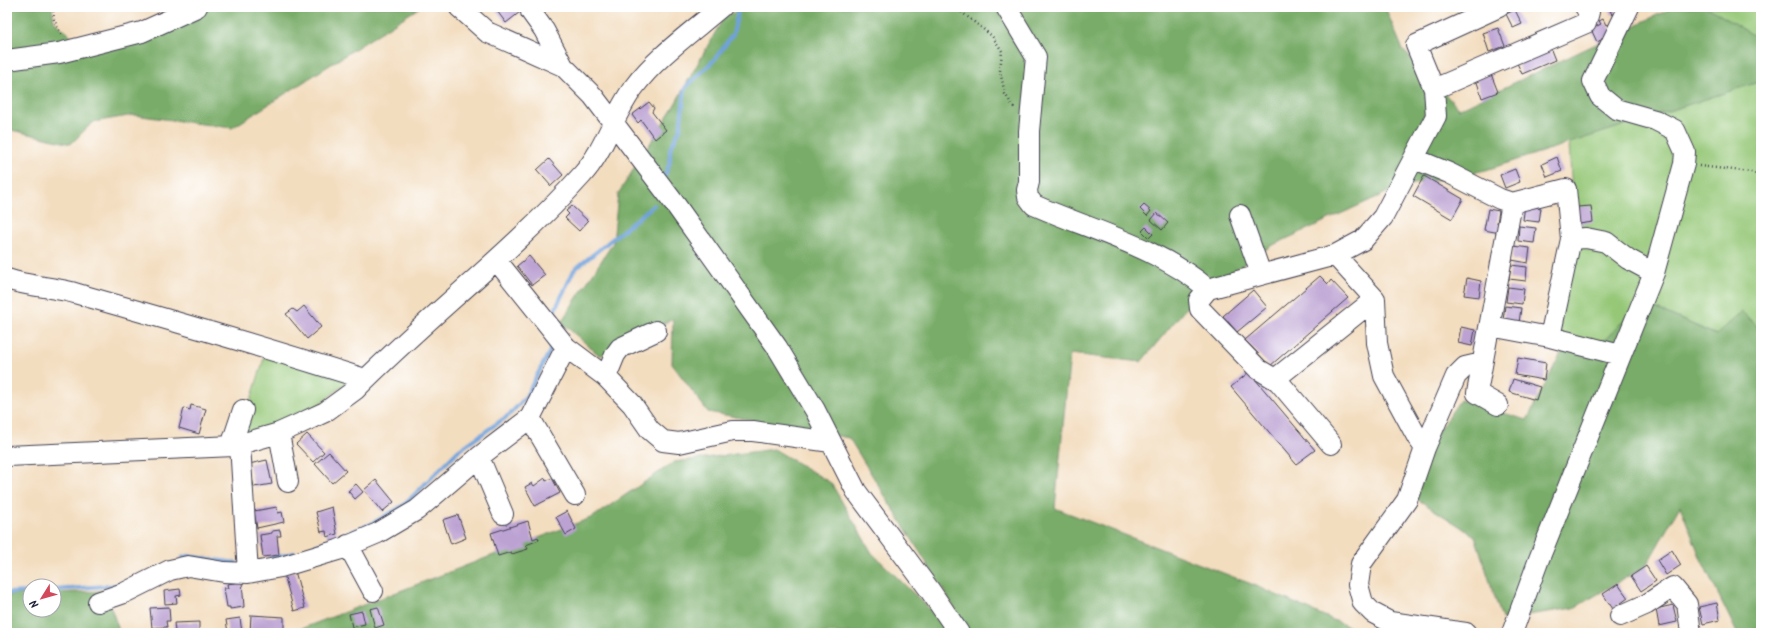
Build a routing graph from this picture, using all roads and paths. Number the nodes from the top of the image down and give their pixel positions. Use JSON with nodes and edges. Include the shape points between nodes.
{"nodes":[{"id":1,"x":53,"y":7,"type":"edge"},
{"id":2,"x":197,"y":7,"type":"edge"},
{"id":3,"x":459,"y":7,"type":"edge"},
{"id":4,"x":721,"y":7,"type":"edge"},
{"id":5,"x":955,"y":7,"type":"edge"},
{"id":6,"x":1006,"y":7,"type":"edge"},
{"id":7,"x":1499,"y":7,"type":"edge"},
{"id":8,"x":1585,"y":7,"type":"edge"},
{"id":9,"x":1629,"y":7,"type":"edge"},
{"id":10,"x":531,"y":12,"type":"dead end"},
{"id":11,"x":71,"y":50,"type":"junction"},
{"id":12,"x":7,"y":60,"type":"edge"},
{"id":13,"x":563,"y":66,"type":"junction"},
{"id":14,"x":1434,"y":89,"type":"junction"},
{"id":15,"x":613,"y":122,"type":"junction"},
{"id":16,"x":1030,"y":131,"type":"junction"},
{"id":17,"x":1415,"y":159,"type":"junction"},
{"id":18,"x":1684,"y":164,"type":"junction"},
{"id":19,"x":1761,"y":176,"type":"edge"},
{"id":20,"x":1512,"y":203,"type":"junction"},
{"id":21,"x":1240,"y":215,"type":"dead end"},
{"id":22,"x":1570,"y":238,"type":"junction"},
{"id":23,"x":1335,"y":255,"type":"junction"},
{"id":24,"x":496,"y":261,"type":"junction"},
{"id":25,"x":1654,"y":273,"type":"junction"},
{"id":26,"x":1261,"y":274,"type":"junction"},
{"id":27,"x":7,"y":279,"type":"edge"},
{"id":28,"x":1208,"y":289,"type":"junction"},
{"id":29,"x":1375,"y":299,"type":"junction"},
{"id":30,"x":1490,"y":326,"type":"junction"},
{"id":31,"x":656,"y":331,"type":"dead end"},
{"id":32,"x":1550,"y":337,"type":"junction"},
{"id":33,"x":566,"y":346,"type":"junction"},
{"id":34,"x":1620,"y":355,"type":"junction"},
{"id":35,"x":1482,"y":364,"type":"junction"},
{"id":36,"x":606,"y":377,"type":"junction"},
{"id":37,"x":1275,"y":379,"type":"junction"},
{"id":38,"x":365,"y":380,"type":"junction"},
{"id":39,"x":1498,"y":405,"type":"dead end"},
{"id":40,"x":242,"y":410,"type":"dead end"},
{"id":41,"x":530,"y":418,"type":"junction"},
{"id":42,"x":279,"y":433,"type":"junction"},
{"id":43,"x":831,"y":442,"type":"junction"},
{"id":44,"x":1331,"y":444,"type":"dead end"},
{"id":45,"x":236,"y":445,"type":"junction"},
{"id":46,"x":1425,"y":448,"type":"junction"},
{"id":47,"x":7,"y":456,"type":"edge"},
{"id":48,"x":479,"y":457,"type":"junction"},
{"id":49,"x":288,"y":482,"type":"dead end"},
{"id":50,"x":575,"y":495,"type":"dead end"},
{"id":51,"x":503,"y":514,"type":"dead end"},
{"id":52,"x":348,"y":545,"type":"junction"},
{"id":53,"x":248,"y":573,"type":"junction"},
{"id":54,"x":373,"y":591,"type":"dead end"},
{"id":55,"x":98,"y":602,"type":"dead end"},
{"id":56,"x":1620,"y":616,"type":"dead end"},
{"id":57,"x":958,"y":633,"type":"edge"},
{"id":58,"x":1466,"y":633,"type":"edge"},
{"id":59,"x":1512,"y":633,"type":"edge"},
{"id":60,"x":1691,"y":633,"type":"edge"}],
"edges":[{"from":1,"to":11,"type":"path","via":[[54,20]]},
{"from":2,"to":11,"type":"street","via":[[142,32]]},
{"from":3,"to":13,"type":"street","via":[[488,32]]},
{"from":4,"to":15,"type":"street","via":[[649,69],[633,87]]},
{"from":5,"to":16,"type":"path","via":[[992,36],[1002,51],[1000,71],[1005,94]]},
{"from":6,"to":16,"type":"street","via":[[1036,57]]},
{"from":7,"to":14,"type":"street","via":[[1416,46]]},
{"from":8,"to":14,"type":"street","via":[[1589,12],[1586,23]]},
{"from":9,"to":18,"type":"street","via":[[1593,81],[1600,96],[1616,109],[1655,120],[1675,130],[1685,152]]},
{"from":10,"to":13,"type":"street","via":[[544,30]]},
{"from":11,"to":12,"type":"street"},
{"from":13,"to":15,"type":"street","via":[[593,96]]},
{"from":14,"to":17,"type":"street","via":[[1436,116]]},
{"from":15,"to":24,"type":"street","via":[[599,151],[583,174],[540,221]]},
{"from":15,"to":43,"type":"street","via":[[777,347],[816,410]]},
{"from":16,"to":28,"type":"street","via":[[1027,190],[1028,197],[1034,204],[1145,250],[1195,278]]},
{"from":17,"to":20,"type":"street","via":[[1449,173],[1500,200]]},
{"from":17,"to":23,"type":"street","via":[[1383,217],[1363,240]]},
{"from":18,"to":19,"type":"path","via":[[1751,172]]},
{"from":18,"to":25,"type":"street"},
{"from":20,"to":22,"type":"street","via":[[1566,190]]},
{"from":20,"to":30,"type":"street"},
{"from":21,"to":26,"type":"street"},
{"from":22,"to":25,"type":"street","via":[[1606,242],[1628,259]]},
{"from":22,"to":32,"type":"street"},
{"from":23,"to":26,"type":"street"},
{"from":23,"to":29,"type":"street"},
{"from":24,"to":33,"type":"street"},
{"from":24,"to":38,"type":"street"},
{"from":25,"to":34,"type":"street"},
{"from":26,"to":28,"type":"street"},
{"from":27,"to":38,"type":"street","via":[[76,293]]},
{"from":28,"to":37,"type":"street","via":[[1199,300],[1200,309],[1258,369]]},
{"from":29,"to":37,"type":"street"},
{"from":29,"to":46,"type":"street","via":[[1377,343],[1384,376]]},
{"from":30,"to":32,"type":"street"},
{"from":30,"to":35,"type":"street"},
{"from":31,"to":36,"type":"street","via":[[620,348]]},
{"from":32,"to":34,"type":"street"},
{"from":33,"to":36,"type":"street"},
{"from":33,"to":41,"type":"street"},
{"from":34,"to":59,"type":"street"},
{"from":35,"to":39,"type":"street","via":[[1477,393]]},
{"from":35,"to":46,"type":"street","via":[[1465,367],[1456,376]]},
{"from":36,"to":43,"type":"street","via":[[632,404],[650,430],[663,441],[679,443],[733,431],[746,431]]},
{"from":37,"to":44,"type":"street"},
{"from":38,"to":42,"type":"street","via":[[325,412]]},
{"from":40,"to":45,"type":"street"},
{"from":41,"to":48,"type":"street"},
{"from":41,"to":50,"type":"street"},
{"from":42,"to":45,"type":"street"},
{"from":42,"to":49,"type":"street"},
{"from":43,"to":57,"type":"street","via":[[856,491],[929,589]]},
{"from":45,"to":47,"type":"street"},
{"from":45,"to":53,"type":"street"},
{"from":46,"to":58,"type":"street","via":[[1407,500],[1361,564],[1358,586],[1363,603],[1373,613],[1390,622]]},
{"from":48,"to":51,"type":"street"},
{"from":48,"to":52,"type":"street","via":[[417,510],[378,533]]},
{"from":52,"to":53,"type":"street","via":[[281,568]]},
{"from":52,"to":54,"type":"street"},
{"from":53,"to":55,"type":"street","via":[[188,566],[170,570],[124,593]]},
{"from":56,"to":60,"type":"street","via":[[1647,604],[1673,588],[1687,604]]}]}
